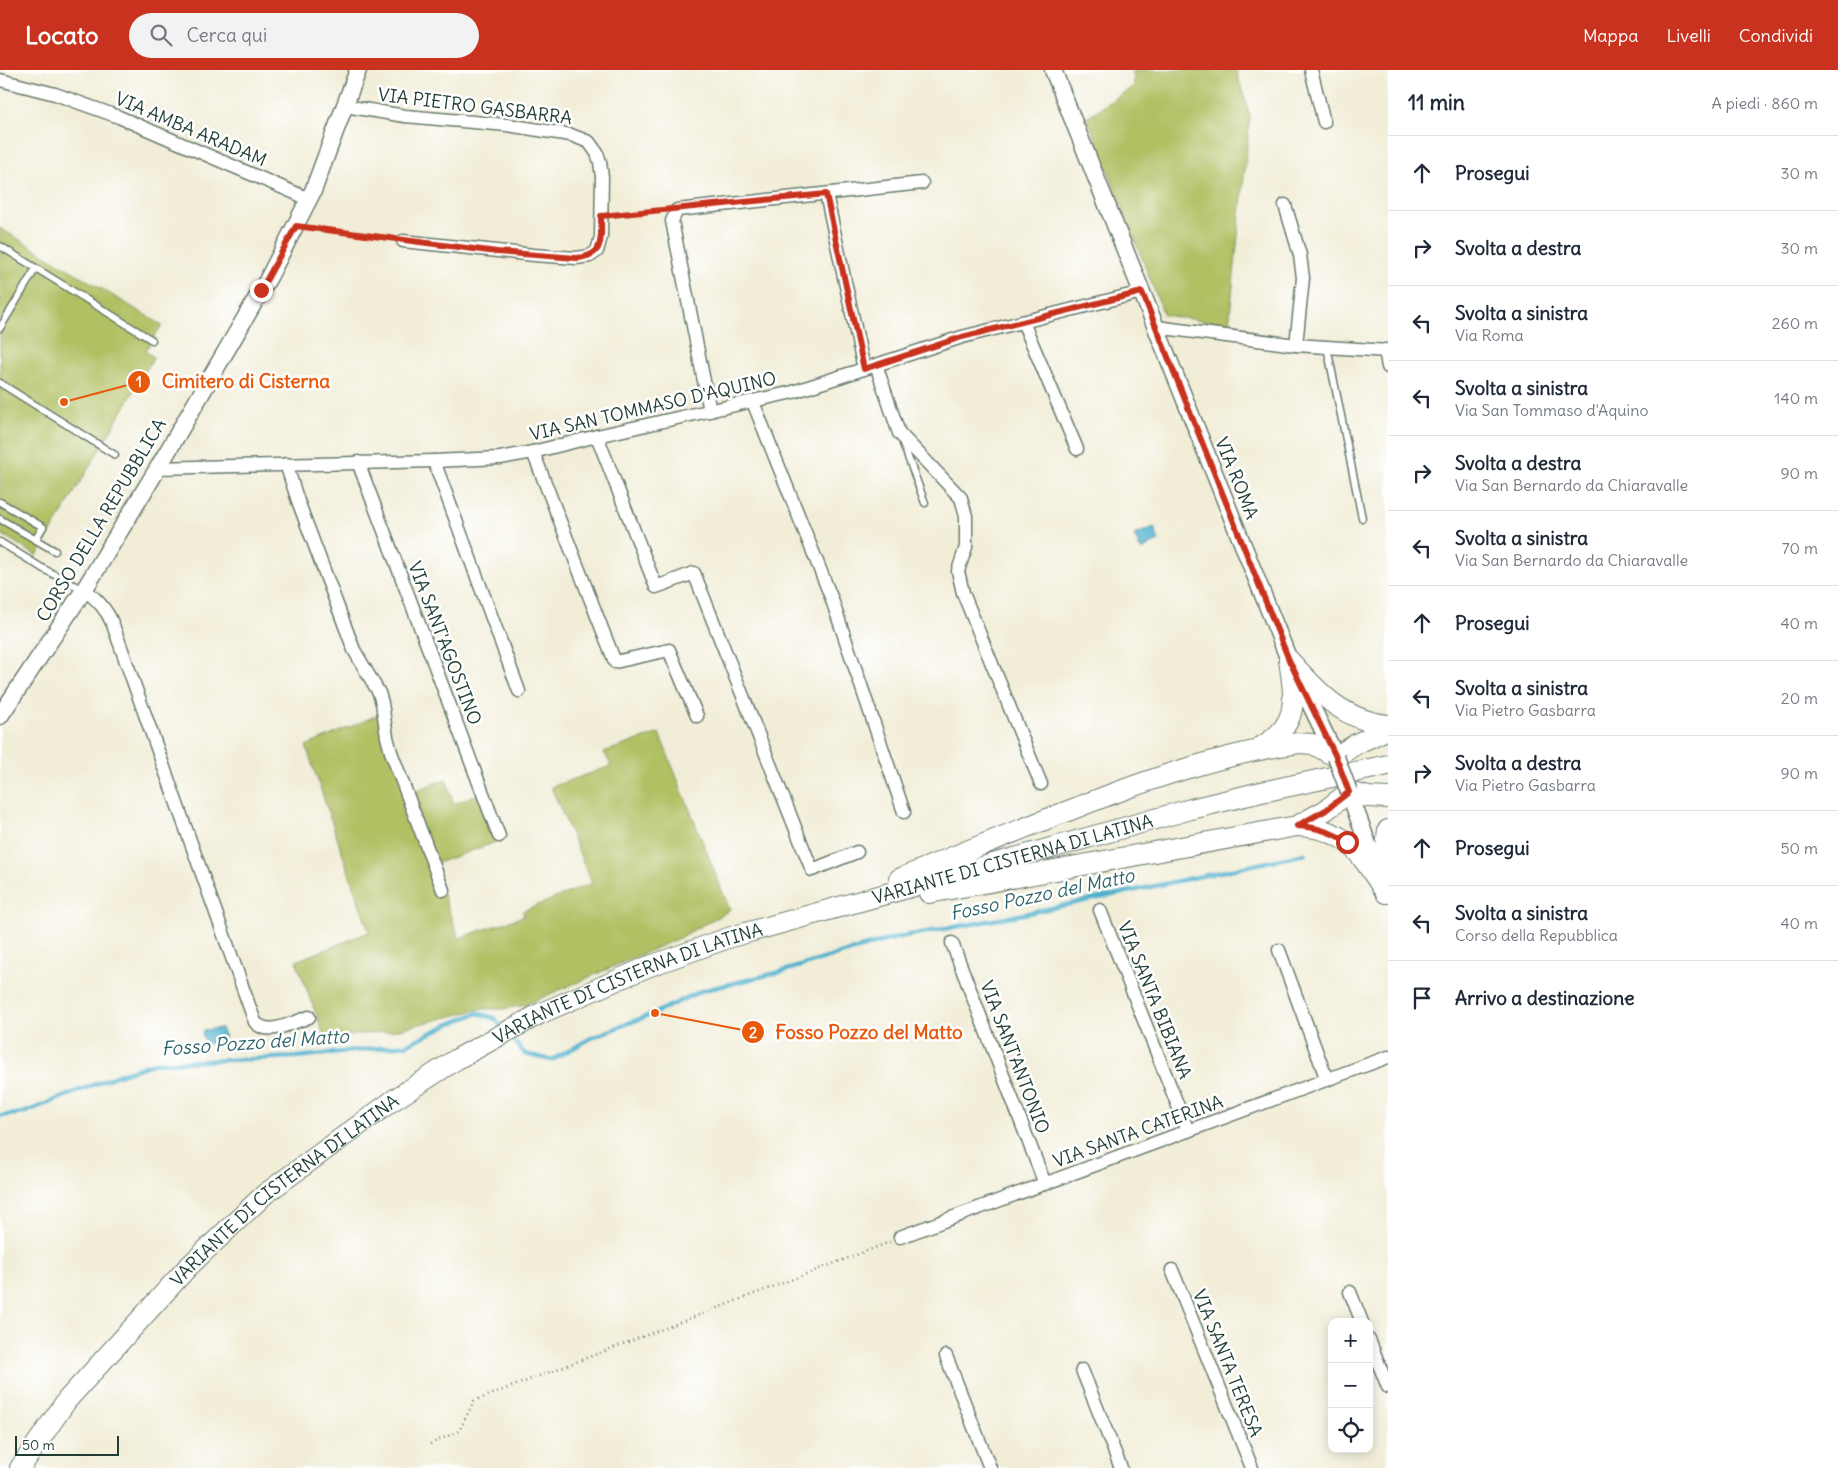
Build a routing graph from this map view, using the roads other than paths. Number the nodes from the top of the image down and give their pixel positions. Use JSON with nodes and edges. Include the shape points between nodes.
{"nodes":[{"id":1,"x":358,"y":70,"type":"edge"},
{"id":2,"x":1311,"y":70,"type":"edge"},
{"id":3,"x":1054,"y":71,"type":"edge"},
{"id":4,"x":0,"y":80,"type":"edge"},
{"id":5,"x":345,"y":106,"type":"junction"},
{"id":6,"x":1324,"y":122,"type":"dead end"},
{"id":7,"x":922,"y":183,"type":"dead end"},
{"id":8,"x":826,"y":194,"type":"junction"},
{"id":9,"x":309,"y":198,"type":"junction"},
{"id":10,"x":1285,"y":206,"type":"dead end"},
{"id":11,"x":403,"y":241,"type":"road end"},
{"id":12,"x":0,"y":246,"type":"edge"},
{"id":13,"x":36,"y":268,"type":"junction"},
{"id":14,"x":1142,"y":292,"type":"junction"},
{"id":15,"x":1022,"y":322,"type":"junction"},
{"id":16,"x":1156,"y":327,"type":"junction"},
{"id":17,"x":0,"y":328,"type":"edge"},
{"id":18,"x":152,"y":340,"type":"dead end"},
{"id":19,"x":1296,"y":345,"type":"junction"},
{"id":20,"x":1327,"y":347,"type":"junction"},
{"id":21,"x":1386,"y":350,"type":"edge"},
{"id":22,"x":870,"y":367,"type":"junction"},
{"id":23,"x":1388,"y":367,"type":"edge"},
{"id":24,"x":0,"y":383,"type":"edge"},
{"id":25,"x":753,"y":402,"type":"junction"},
{"id":26,"x":710,"y":412,"type":"junction"},
{"id":27,"x":899,"y":433,"type":"junction"},
{"id":28,"x":597,"y":436,"type":"junction"},
{"id":29,"x":1078,"y":449,"type":"dead end"},
{"id":30,"x":533,"y":452,"type":"junction"},
{"id":31,"x":115,"y":455,"type":"dead end"},
{"id":32,"x":434,"y":461,"type":"junction"},
{"id":33,"x":358,"y":462,"type":"junction"},
{"id":34,"x":286,"y":464,"type":"junction"},
{"id":35,"x":158,"y":468,"type":"junction"},
{"id":36,"x":0,"y":502,"type":"edge"},
{"id":37,"x":925,"y":503,"type":"dead end"},
{"id":38,"x":1362,"y":518,"type":"dead end"},
{"id":39,"x":0,"y":519,"type":"edge"},
{"id":40,"x":35,"y":540,"type":"junction"},
{"id":41,"x":0,"y":542,"type":"edge"},
{"id":42,"x":55,"y":551,"type":"dead end"},
{"id":43,"x":84,"y":590,"type":"junction"},
{"id":44,"x":1289,"y":660,"type":"junction"},
{"id":45,"x":520,"y":691,"type":"dead end"},
{"id":46,"x":0,"y":716,"type":"edge"},
{"id":47,"x":697,"y":716,"type":"dead end"},
{"id":48,"x":1388,"y":725,"type":"edge"},
{"id":49,"x":1388,"y":729,"type":"edge"},
{"id":50,"x":1248,"y":753,"type":"junction"},
{"id":51,"x":1336,"y":757,"type":"junction"},
{"id":52,"x":1388,"y":765,"type":"edge"},
{"id":53,"x":1041,"y":784,"type":"dead end"},
{"id":54,"x":1349,"y":792,"type":"junction"},
{"id":55,"x":1388,"y":798,"type":"edge"},
{"id":56,"x":904,"y":812,"type":"dead end"},
{"id":57,"x":1297,"y":826,"type":"junction"},
{"id":58,"x":1388,"y":830,"type":"edge"},
{"id":59,"x":499,"y":836,"type":"dead end"},
{"id":60,"x":857,"y":852,"type":"dead end"},
{"id":61,"x":443,"y":890,"type":"dead end"},
{"id":62,"x":1387,"y":896,"type":"edge"},
{"id":63,"x":1100,"y":910,"type":"dead end"},
{"id":64,"x":817,"y":913,"type":"junction"},
{"id":65,"x":952,"y":943,"type":"dead end"},
{"id":66,"x":1279,"y":950,"type":"dead end"},
{"id":67,"x":309,"y":1017,"type":"dead end"},
{"id":68,"x":1388,"y":1057,"type":"edge"},
{"id":69,"x":1327,"y":1080,"type":"junction"},
{"id":70,"x":1188,"y":1131,"type":"junction"},
{"id":71,"x":1045,"y":1184,"type":"junction"},
{"id":72,"x":900,"y":1238,"type":"road end"},
{"id":73,"x":1172,"y":1270,"type":"dead end"},
{"id":74,"x":1350,"y":1292,"type":"dead end"},
{"id":75,"x":1360,"y":1318,"type":"edge"},
{"id":76,"x":1373,"y":1350,"type":"edge"},
{"id":77,"x":946,"y":1356,"type":"dead end"},
{"id":78,"x":1082,"y":1370,"type":"dead end"},
{"id":79,"x":1388,"y":1387,"type":"edge"},
{"id":80,"x":20,"y":1468,"type":"edge"},
{"id":81,"x":990,"y":1468,"type":"edge"},
{"id":82,"x":1121,"y":1468,"type":"edge"},
{"id":83,"x":1252,"y":1468,"type":"edge"}],
"edges":[{"from":1,"to":5,"type":"street","name":"CORSO DELLA REPUBBLICA"},
{"from":2,"to":6,"type":"street"},
{"from":3,"to":14,"type":"street","name":"VIA ROMA"},
{"from":4,"to":9,"type":"street","name":"VIA AMBA ARADAM","via":[[55,94],[119,117]]},
{"from":5,"to":9,"type":"street","name":"CORSO DELLA REPUBBLICA"},
{"from":5,"to":11,"type":"street","name":"VIA PIETRO GASBARRA","via":[[411,117],[571,135],[586,140],[595,148],[602,177],[599,246],[594,254],[585,257],[517,254]]},
{"from":7,"to":8,"type":"street"},
{"from":8,"to":22,"type":"street"},
{"from":8,"to":26,"type":"street","via":[[677,210],[672,221]]},
{"from":9,"to":35,"type":"street","name":"CORSO DELLA REPUBBLICA","via":[[261,290]]},
{"from":10,"to":19,"type":"street","via":[[1300,255],[1303,278]]},
{"from":12,"to":13,"type":"lane"},
{"from":13,"to":17,"type":"lane"},
{"from":13,"to":18,"type":"lane"},
{"from":14,"to":15,"type":"street","name":"VIA SAN TOMMASO D'AQUINO"},
{"from":14,"to":16,"type":"street","name":"VIA ROMA"},
{"from":15,"to":22,"type":"street","name":"VIA SAN TOMMASO D'AQUINO","via":[[962,337]]},
{"from":15,"to":29,"type":"street"},
{"from":16,"to":19,"type":"street"},
{"from":16,"to":44,"type":"street","name":"VIA ROMA"},
{"from":19,"to":20,"type":"street"},
{"from":20,"to":21,"type":"street"},
{"from":20,"to":38,"type":"lane"},
{"from":21,"to":23,"type":"street"},
{"from":22,"to":25,"type":"street","name":"VIA SAN TOMMASO D'AQUINO"},
{"from":22,"to":27,"type":"street"},
{"from":24,"to":31,"type":"lane"},
{"from":25,"to":26,"type":"street","name":"VIA SAN TOMMASO D'AQUINO"},
{"from":25,"to":56,"type":"street","via":[[831,597]]},
{"from":26,"to":28,"type":"street","name":"VIA SAN TOMMASO D'AQUINO"},
{"from":27,"to":37,"type":"lane"},
{"from":27,"to":53,"type":"street","via":[[961,498],[966,516],[966,547],[958,571],[963,593]]},
{"from":28,"to":30,"type":"street","name":"VIA SAN TOMMASO D'AQUINO"},
{"from":28,"to":60,"type":"street","via":[[656,587],[694,574],[812,870]]},
{"from":30,"to":32,"type":"street","name":"VIA SAN TOMMASO D'AQUINO","via":[[500,458]]},
{"from":30,"to":47,"type":"street","via":[[615,662],[669,650]]},
{"from":32,"to":33,"type":"street","name":"VIA SAN TOMMASO D'AQUINO"},
{"from":32,"to":45,"type":"street"},
{"from":33,"to":34,"type":"street","name":"VIA SAN TOMMASO D'AQUINO"},
{"from":33,"to":59,"type":"street","name":"VIA SANT'AGOSTINO"},
{"from":34,"to":35,"type":"street","name":"VIA SAN TOMMASO D'AQUINO"},
{"from":34,"to":61,"type":"street","via":[[354,650],[381,697],[391,752]]},
{"from":35,"to":43,"type":"street","name":"CORSO DELLA REPUBBLICA"},
{"from":36,"to":40,"type":"lane","via":[[43,527]]},
{"from":39,"to":40,"type":"lane"},
{"from":40,"to":42,"type":"lane"},
{"from":41,"to":43,"type":"lane"},
{"from":43,"to":46,"type":"street","name":"CORSO DELLA REPUBBLICA"},
{"from":43,"to":67,"type":"street","via":[[104,608],[113,625],[255,1022],[273,1029]]},
{"from":44,"to":48,"type":"main road","via":[[1339,708],[1364,720]]},
{"from":44,"to":50,"type":"main road","via":[[1293,700],[1290,718],[1274,738]]},
{"from":44,"to":51,"type":"street","name":"VIA ROMA"},
{"from":49,"to":51,"type":"main road"},
{"from":50,"to":51,"type":"main road","via":[[1304,743],[1313,744]]},
{"from":50,"to":64,"type":"main road","via":[[1143,782]]},
{"from":51,"to":54,"type":"street","name":"VIA ROMA","bridge":true},
{"from":52,"to":64,"type":"main road","name":"VARIANTE DI CISTERNA DI LATINA","via":[[1191,809]]},
{"from":54,"to":55,"type":"main road"},
{"from":54,"to":57,"type":"main road"},
{"from":54,"to":62,"type":"street","name":"VIA ROMA"},
{"from":57,"to":62,"type":"main road","via":[[1324,830],[1347,842]]},
{"from":57,"to":64,"type":"main road"},
{"from":58,"to":62,"type":"main road","via":[[1385,854]]},
{"from":63,"to":70,"type":"street","name":"VIA SANTA BIBIANA"},
{"from":64,"to":80,"type":"main road","name":"VARIANTE DI CISTERNA DI LATINA","via":[[730,937],[647,967],[539,1014],[445,1066],[392,1100],[265,1194],[187,1268],[68,1400]]},
{"from":65,"to":71,"type":"street","name":"VIA SANT'ANTONIO"},
{"from":66,"to":69,"type":"street"},
{"from":68,"to":69,"type":"street","name":"VIA SANTA CATERINA"},
{"from":69,"to":70,"type":"street","name":"VIA SANTA CATERINA"},
{"from":70,"to":71,"type":"street","name":"VIA SANTA CATERINA"},
{"from":71,"to":72,"type":"street","name":"VIA SANTA CATERINA"},
{"from":73,"to":83,"type":"street","name":"VIA SANTA TERESA"},
{"from":74,"to":75,"type":"street"},
{"from":76,"to":79,"type":"street"},
{"from":77,"to":81,"type":"street"},
{"from":78,"to":82,"type":"street"}]}
